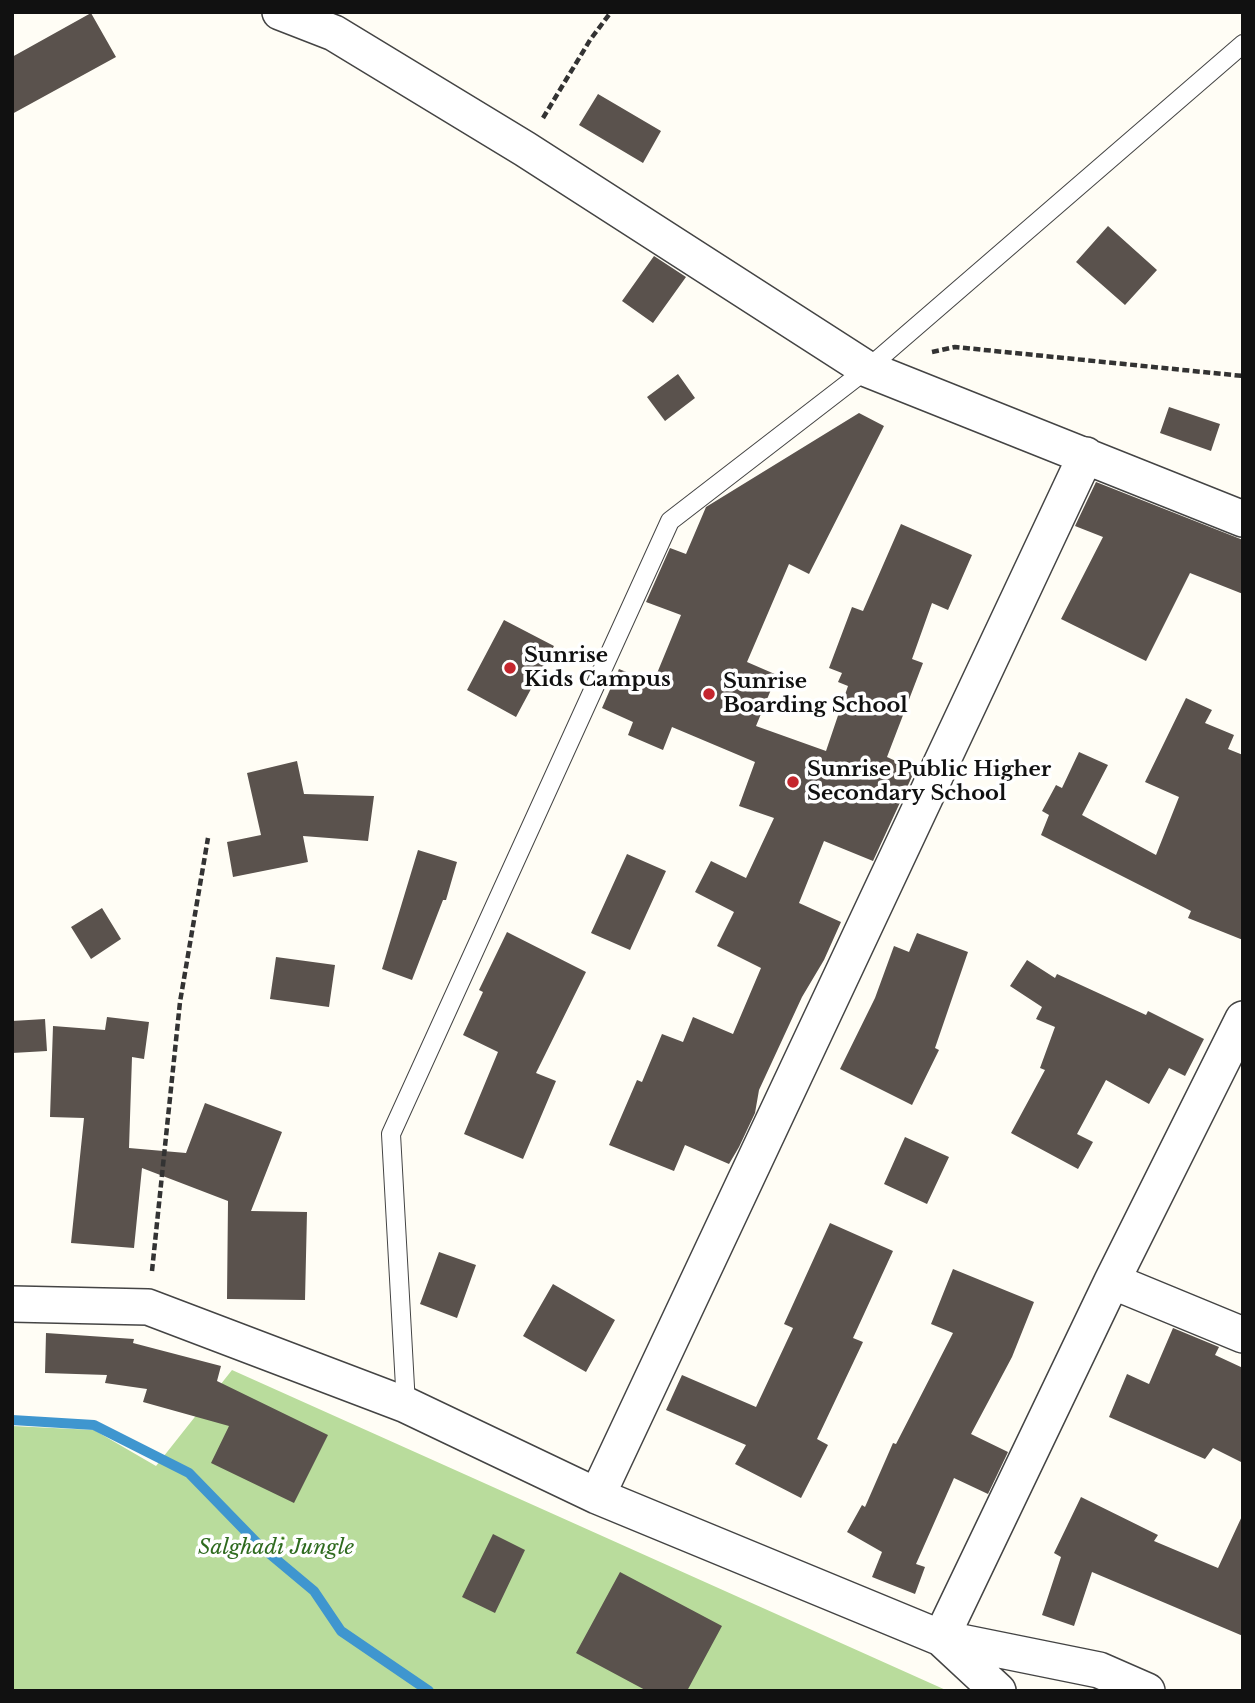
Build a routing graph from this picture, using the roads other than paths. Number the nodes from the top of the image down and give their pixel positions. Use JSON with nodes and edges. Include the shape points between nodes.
{"nodes":[{"id":1,"x":280,"y":12,"type":"edge"},
{"id":2,"x":1243,"y":44,"type":"edge"},
{"id":3,"x":867,"y":369,"type":"junction"},
{"id":4,"x":1086,"y":455,"type":"junction"},
{"id":5,"x":1243,"y":519,"type":"edge"},
{"id":6,"x":1243,"y":1019,"type":"edge"},
{"id":7,"x":1112,"y":1281,"type":"junction"},
{"id":8,"x":12,"y":1304,"type":"edge"},
{"id":9,"x":1243,"y":1335,"type":"edge"},
{"id":10,"x":406,"y":1405,"type":"junction"},
{"id":11,"x":597,"y":1496,"type":"junction"},
{"id":12,"x":942,"y":1638,"type":"junction"},
{"id":13,"x":998,"y":1691,"type":"edge"},
{"id":14,"x":1147,"y":1691,"type":"edge"}],
"edges":[{"from":1,"to":3,"type":"street","via":[[334,33],[525,149]]},
{"from":2,"to":3,"type":"lane"},
{"from":3,"to":4,"type":"street"},
{"from":3,"to":10,"type":"lane","via":[[670,522],[391,1134]]},
{"from":4,"to":5,"type":"street"},
{"from":4,"to":11,"type":"street"},
{"from":6,"to":7,"type":"street"},
{"from":7,"to":9,"type":"street"},
{"from":7,"to":12,"type":"street"},
{"from":8,"to":10,"type":"street","via":[[148,1307]]},
{"from":10,"to":11,"type":"street"},
{"from":11,"to":12,"type":"street"},
{"from":12,"to":13,"type":"street"},
{"from":12,"to":14,"type":"street","via":[[1098,1670]]}]}
